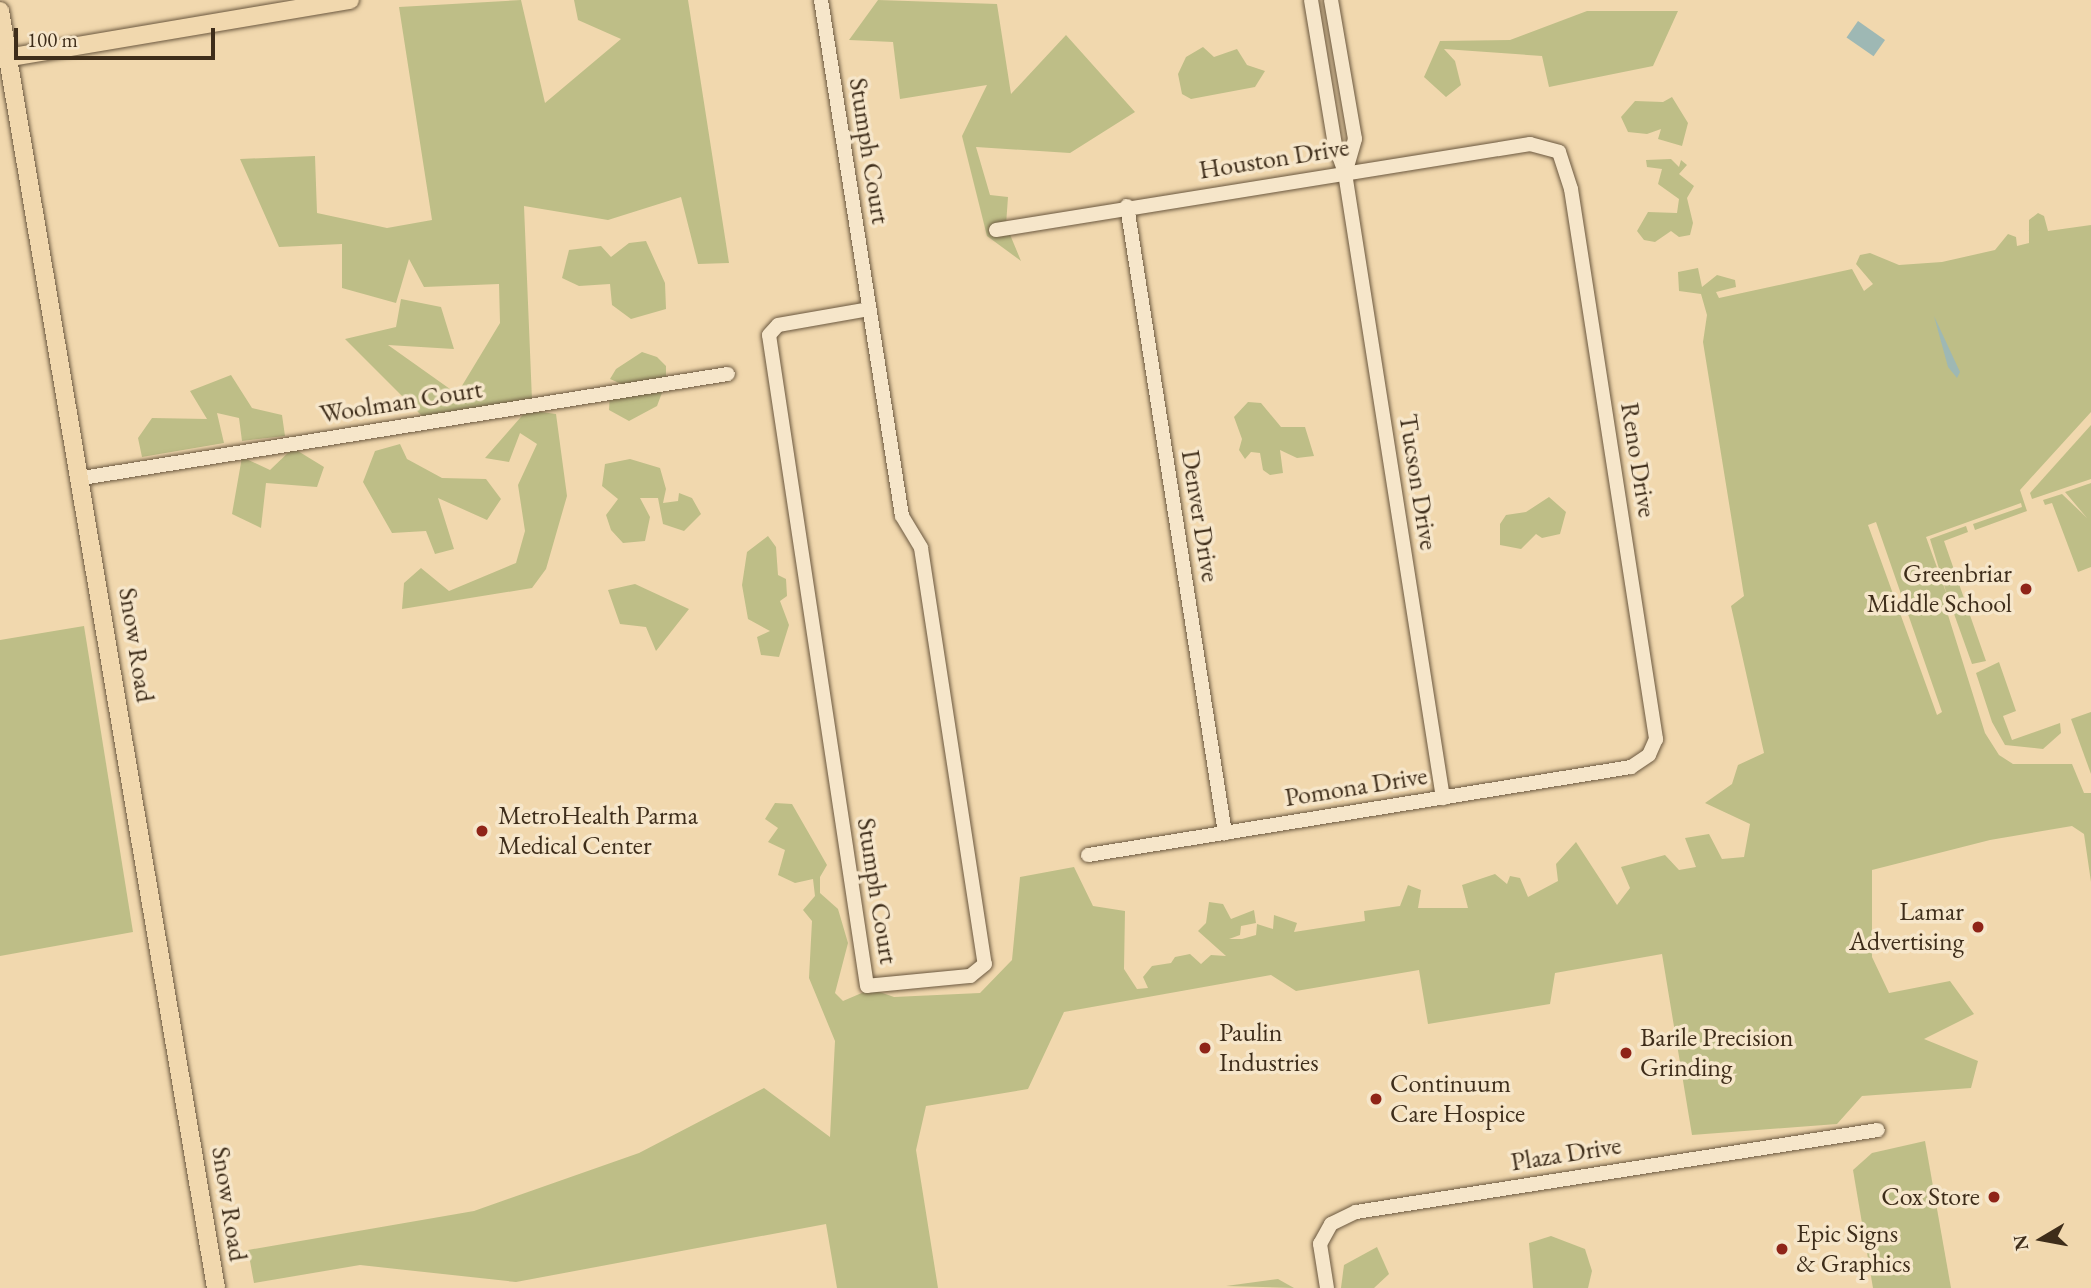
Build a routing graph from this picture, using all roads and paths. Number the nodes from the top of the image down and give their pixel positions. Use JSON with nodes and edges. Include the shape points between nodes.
{"nodes":[{"id":1,"x":350,"y":0,"type":"edge"},
{"id":2,"x":821,"y":0,"type":"edge"},
{"id":3,"x":1311,"y":0,"type":"edge"},
{"id":4,"x":1331,"y":0,"type":"edge"},
{"id":5,"x":0,"y":11,"type":"edge"},
{"id":6,"x":4,"y":58,"type":"edge"},
{"id":7,"x":1559,"y":152,"type":"joint"},
{"id":8,"x":1345,"y":173,"type":"junction"},
{"id":9,"x":1127,"y":206,"type":"junction"},
{"id":10,"x":996,"y":230,"type":"dead end"},
{"id":11,"x":869,"y":309,"type":"junction"},
{"id":12,"x":728,"y":374,"type":"dead end"},
{"id":13,"x":82,"y":478,"type":"junction"},
{"id":14,"x":1631,"y":767,"type":"joint"},
{"id":15,"x":1443,"y":798,"type":"junction"},
{"id":16,"x":1225,"y":833,"type":"junction"},
{"id":17,"x":1088,"y":855,"type":"dead end"},
{"id":18,"x":1878,"y":1130,"type":"dead end"},
{"id":19,"x":216,"y":1288,"type":"edge"},
{"id":20,"x":1327,"y":1288,"type":"edge"}],
"edges":[{"from":1,"to":6,"type":"main road"},
{"from":2,"to":11,"type":"street","name":"Stumph Court"},
{"from":3,"to":8,"type":"street","name":"Tucson Drive","via":[[1335,145]]},
{"from":4,"to":8,"type":"street","name":"Tucson Drive","via":[[1354,139]]},
{"from":5,"to":6,"type":"main road","name":"Snow Road"},
{"from":6,"to":13,"type":"main road","name":"Snow Road"},
{"from":7,"to":8,"type":"street","name":"Houston Drive","via":[[1530,144]]},
{"from":7,"to":14,"type":"street","name":"Reno Drive","via":[[1571,189],[1656,739],[1649,755]]},
{"from":8,"to":9,"type":"street","name":"Houston Drive"},
{"from":8,"to":15,"type":"street","name":"Tucson Drive"},
{"from":9,"to":10,"type":"street","name":"Houston Drive"},
{"from":9,"to":16,"type":"street","name":"Denver Drive"},
{"from":11,"to":11,"type":"street","name":"Stumph Court","via":[[902,516],[921,548],[985,964],[970,976],[867,985],[769,335],[778,325]]},
{"from":12,"to":13,"type":"street","name":"Woolman Court"},
{"from":13,"to":19,"type":"main road","name":"Snow Road"},
{"from":14,"to":15,"type":"street","name":"Pomona Drive"},
{"from":15,"to":16,"type":"street","name":"Pomona Drive"},
{"from":16,"to":17,"type":"street","name":"Pomona Drive"},
{"from":18,"to":20,"type":"street","name":"Plaza Drive","via":[[1356,1212],[1331,1224],[1320,1244]]}]}
